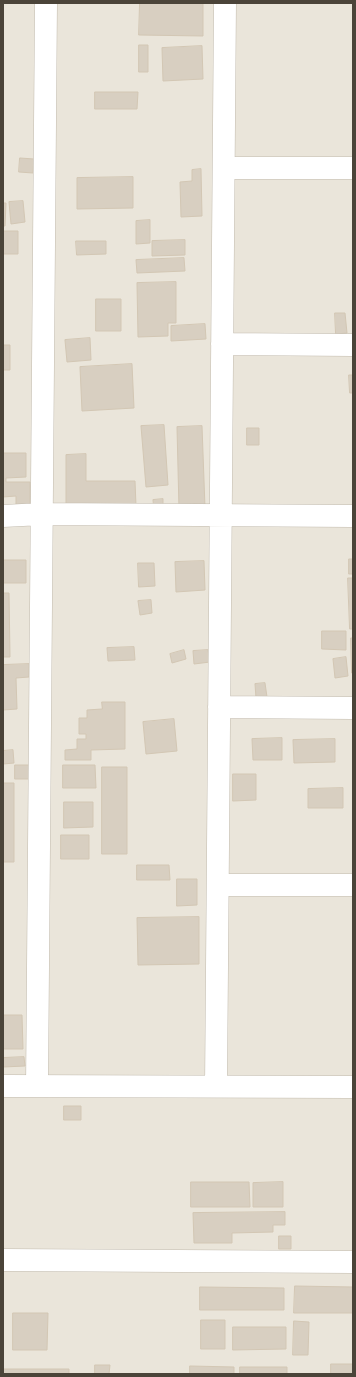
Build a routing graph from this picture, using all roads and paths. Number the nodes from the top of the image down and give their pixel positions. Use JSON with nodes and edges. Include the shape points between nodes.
{"nodes":[{"id":1,"x":46,"y":3,"type":"edge"},
{"id":2,"x":225,"y":3,"type":"edge"},
{"id":3,"x":224,"y":168,"type":"junction"},
{"id":4,"x":353,"y":168,"type":"edge"},
{"id":5,"x":222,"y":344,"type":"junction"},
{"id":6,"x":353,"y":345,"type":"edge"},
{"id":7,"x":42,"y":514,"type":"junction"},
{"id":8,"x":221,"y":515,"type":"junction"},
{"id":9,"x":3,"y":516,"type":"edge"},
{"id":10,"x":353,"y":516,"type":"edge"},
{"id":11,"x":219,"y":707,"type":"junction"},
{"id":12,"x":353,"y":708,"type":"edge"},
{"id":13,"x":218,"y":885,"type":"junction"},
{"id":14,"x":353,"y":885,"type":"edge"},
{"id":15,"x":3,"y":1086,"type":"edge"},
{"id":16,"x":38,"y":1086,"type":"junction"},
{"id":17,"x":216,"y":1086,"type":"junction"},
{"id":18,"x":353,"y":1087,"type":"edge"},
{"id":19,"x":3,"y":1260,"type":"edge"},
{"id":20,"x":353,"y":1262,"type":"edge"}],
"edges":[{"from":1,"to":7,"type":"street"},
{"from":2,"to":3,"type":"street"},
{"from":3,"to":4,"type":"street"},
{"from":3,"to":5,"type":"street"},
{"from":5,"to":6,"type":"street"},
{"from":5,"to":8,"type":"street"},
{"from":7,"to":8,"type":"street"},
{"from":7,"to":9,"type":"street"},
{"from":7,"to":16,"type":"street"},
{"from":8,"to":10,"type":"street"},
{"from":8,"to":11,"type":"street"},
{"from":11,"to":12,"type":"street"},
{"from":11,"to":13,"type":"street"},
{"from":13,"to":14,"type":"street"},
{"from":13,"to":17,"type":"street"},
{"from":15,"to":16,"type":"street"},
{"from":16,"to":17,"type":"street"},
{"from":17,"to":18,"type":"street"},
{"from":19,"to":20,"type":"street"}]}
